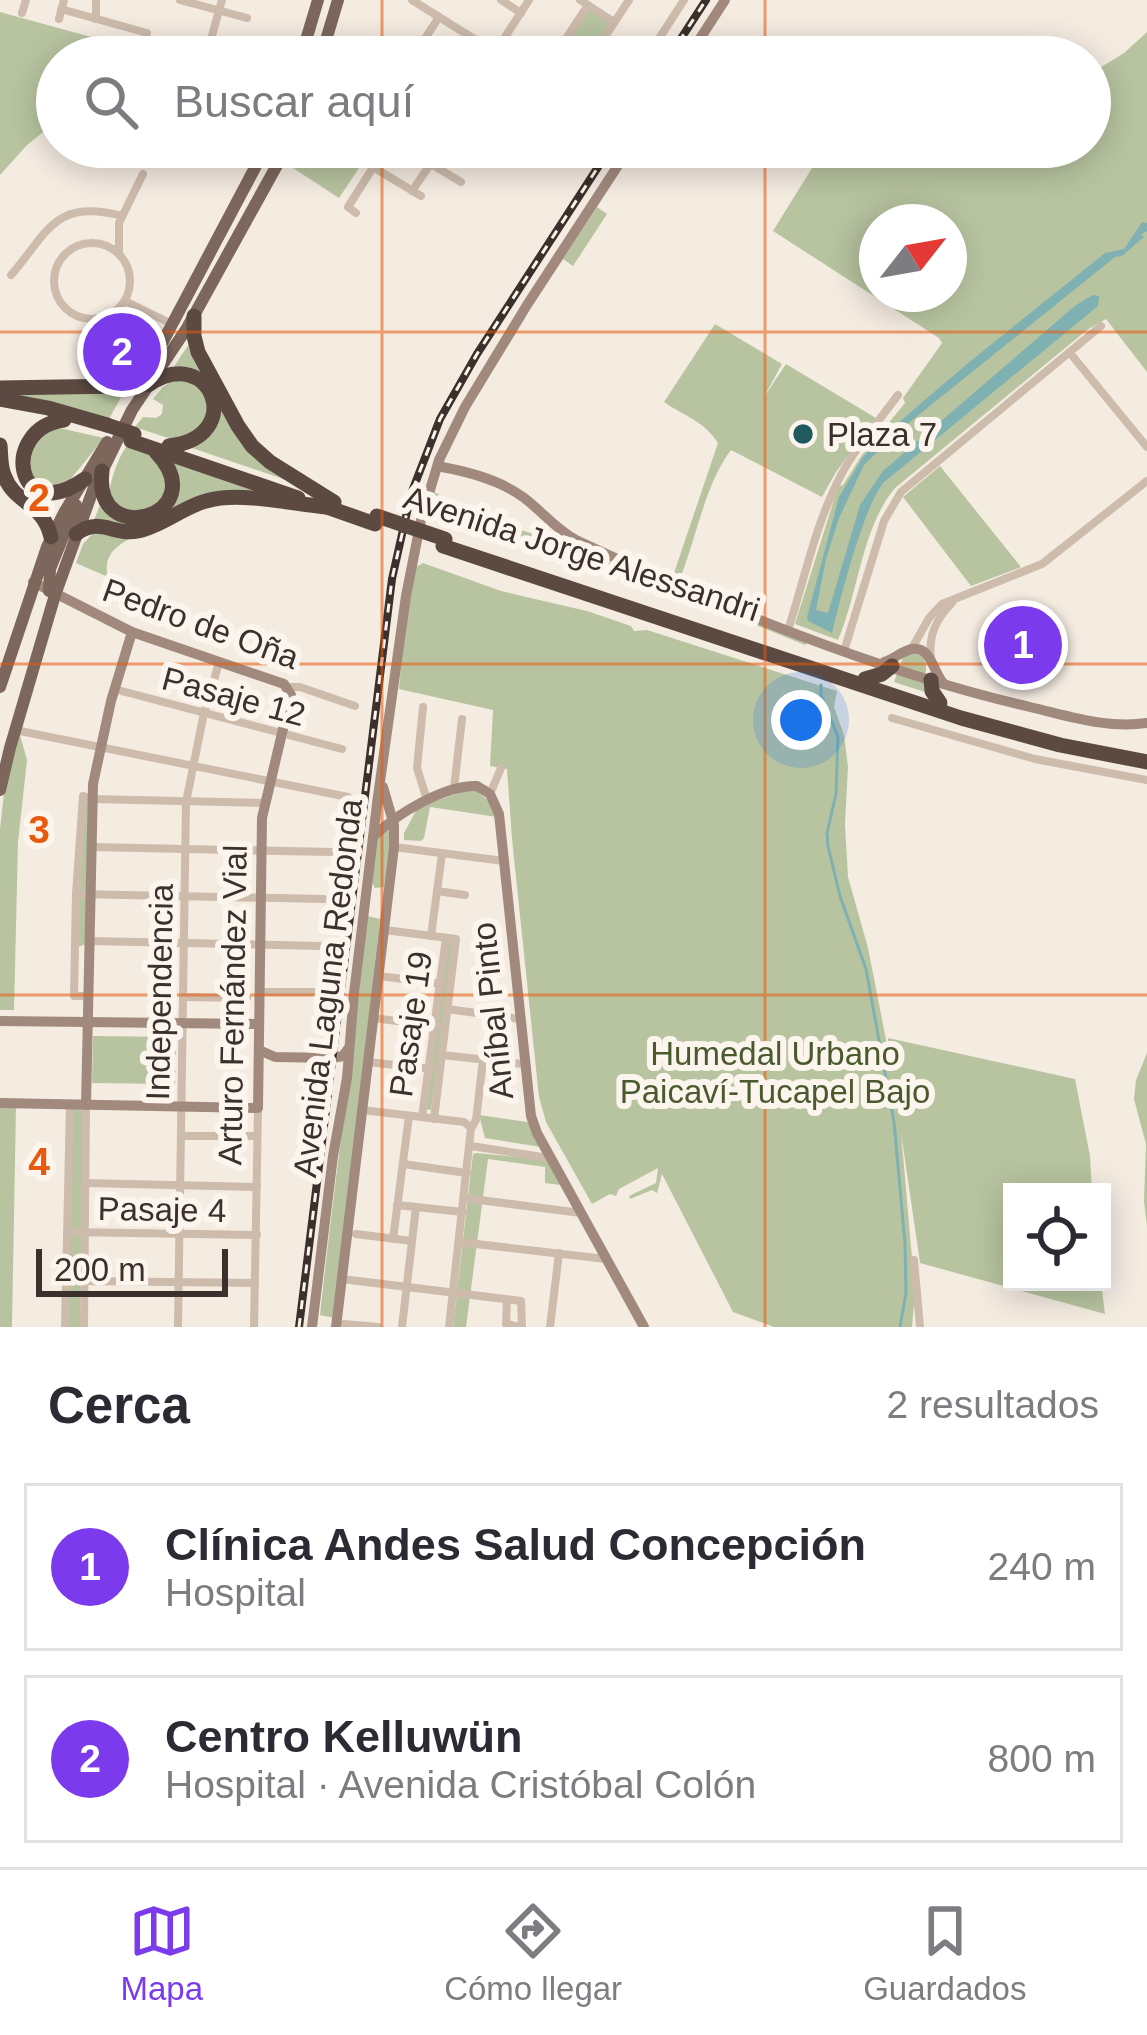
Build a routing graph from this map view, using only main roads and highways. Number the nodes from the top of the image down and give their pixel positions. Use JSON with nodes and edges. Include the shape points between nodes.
{"nodes":[{"id":1,"x":319,"y":0,"type":"edge"},
{"id":2,"x":338,"y":0,"type":"edge"},
{"id":3,"x":308,"y":36,"type":"edge"},
{"id":4,"x":327,"y":36,"type":"edge"},
{"id":5,"x":253,"y":168,"type":"edge"},
{"id":6,"x":275,"y":168,"type":"edge"},
{"id":7,"x":194,"y":316,"type":"junction"},
{"id":8,"x":146,"y":381,"type":"junction"},
{"id":9,"x":0,"y":388,"type":"edge"},
{"id":10,"x":0,"y":403,"type":"edge"},
{"id":11,"x":64,"y":420,"type":"junction"},
{"id":12,"x":119,"y":430,"type":"junction"},
{"id":13,"x":0,"y":445,"type":"edge"},
{"id":14,"x":169,"y":446,"type":"junction"},
{"id":15,"x":149,"y":447,"type":"junction"},
{"id":16,"x":102,"y":471,"type":"junction"},
{"id":17,"x":83,"y":483,"type":"junction"},
{"id":18,"x":331,"y":505,"type":"junction"},
{"id":19,"x":76,"y":534,"type":"junction"},
{"id":20,"x":51,"y":537,"type":"junction"},
{"id":21,"x":444,"y":542,"type":"junction"},
{"id":22,"x":52,"y":593,"type":"junction"},
{"id":23,"x":891,"y":662,"type":"road end"},
{"id":24,"x":935,"y":674,"type":"road end"},
{"id":25,"x":865,"y":679,"type":"junction"},
{"id":26,"x":0,"y":687,"type":"edge"},
{"id":27,"x":940,"y":703,"type":"junction"},
{"id":28,"x":1147,"y":758,"type":"edge"},
{"id":29,"x":0,"y":790,"type":"edge"}],
"edges":[{"from":1,"to":3,"type":"main road"},
{"from":2,"to":4,"type":"main road"},
{"from":5,"to":8,"type":"main road"},
{"from":6,"to":7,"type":"main road"},
{"from":7,"to":8,"type":"main road"},
{"from":7,"to":18,"type":"highway","via":[[198,352],[247,440]]},
{"from":8,"to":9,"type":"highway"},
{"from":8,"to":12,"type":"main road"},
{"from":8,"to":14,"type":"highway","via":[[185,372],[212,396],[206,432]]},
{"from":10,"to":11,"type":"highway","name":"Avenida Jorge Alessandri"},
{"from":10,"to":12,"type":"highway","name":"Avenida Jorge Alessandri"},
{"from":11,"to":12,"type":"highway","name":"Avenida Jorge Alessandri"},
{"from":11,"to":17,"type":"highway","via":[[26,433],[16,470],[42,494]]},
{"from":12,"to":14,"type":"highway","name":"Avenida Jorge Alessandri"},
{"from":12,"to":15,"type":"highway","name":"Avenida Jorge Alessandri"},
{"from":12,"to":16,"type":"main road"},
{"from":12,"to":17,"type":"main road"},
{"from":13,"to":20,"type":"highway","via":[[6,481],[46,518]]},
{"from":14,"to":18,"type":"highway","name":"Avenida Jorge Alessandri"},
{"from":15,"to":16,"type":"highway","via":[[173,483],[168,501],[151,515],[130,518],[112,509]]},
{"from":15,"to":18,"type":"highway","name":"Avenida Jorge Alessandri"},
{"from":16,"to":19,"type":"main road"},
{"from":17,"to":20,"type":"main road"},
{"from":17,"to":22,"type":"main road","via":[[50,569]]},
{"from":18,"to":19,"type":"highway","via":[[221,498],[140,530],[93,525]]},
{"from":18,"to":21,"type":"highway","name":"Avenida Jorge Alessandri","bridge":true},
{"from":19,"to":22,"type":"main road"},
{"from":20,"to":26,"type":"main road"},
{"from":21,"to":25,"type":"highway","name":"Avenida Jorge Alessandri"},
{"from":21,"to":28,"type":"highway","name":"Avenida Jorge Alessandri","via":[[961,718]]},
{"from":22,"to":29,"type":"main road"},
{"from":23,"to":25,"type":"highway"},
{"from":24,"to":27,"type":"highway"},
{"from":25,"to":27,"type":"highway","name":"Avenida Jorge Alessandri"},
{"from":27,"to":28,"type":"highway","name":"Avenida Jorge Alessandri"}]}
